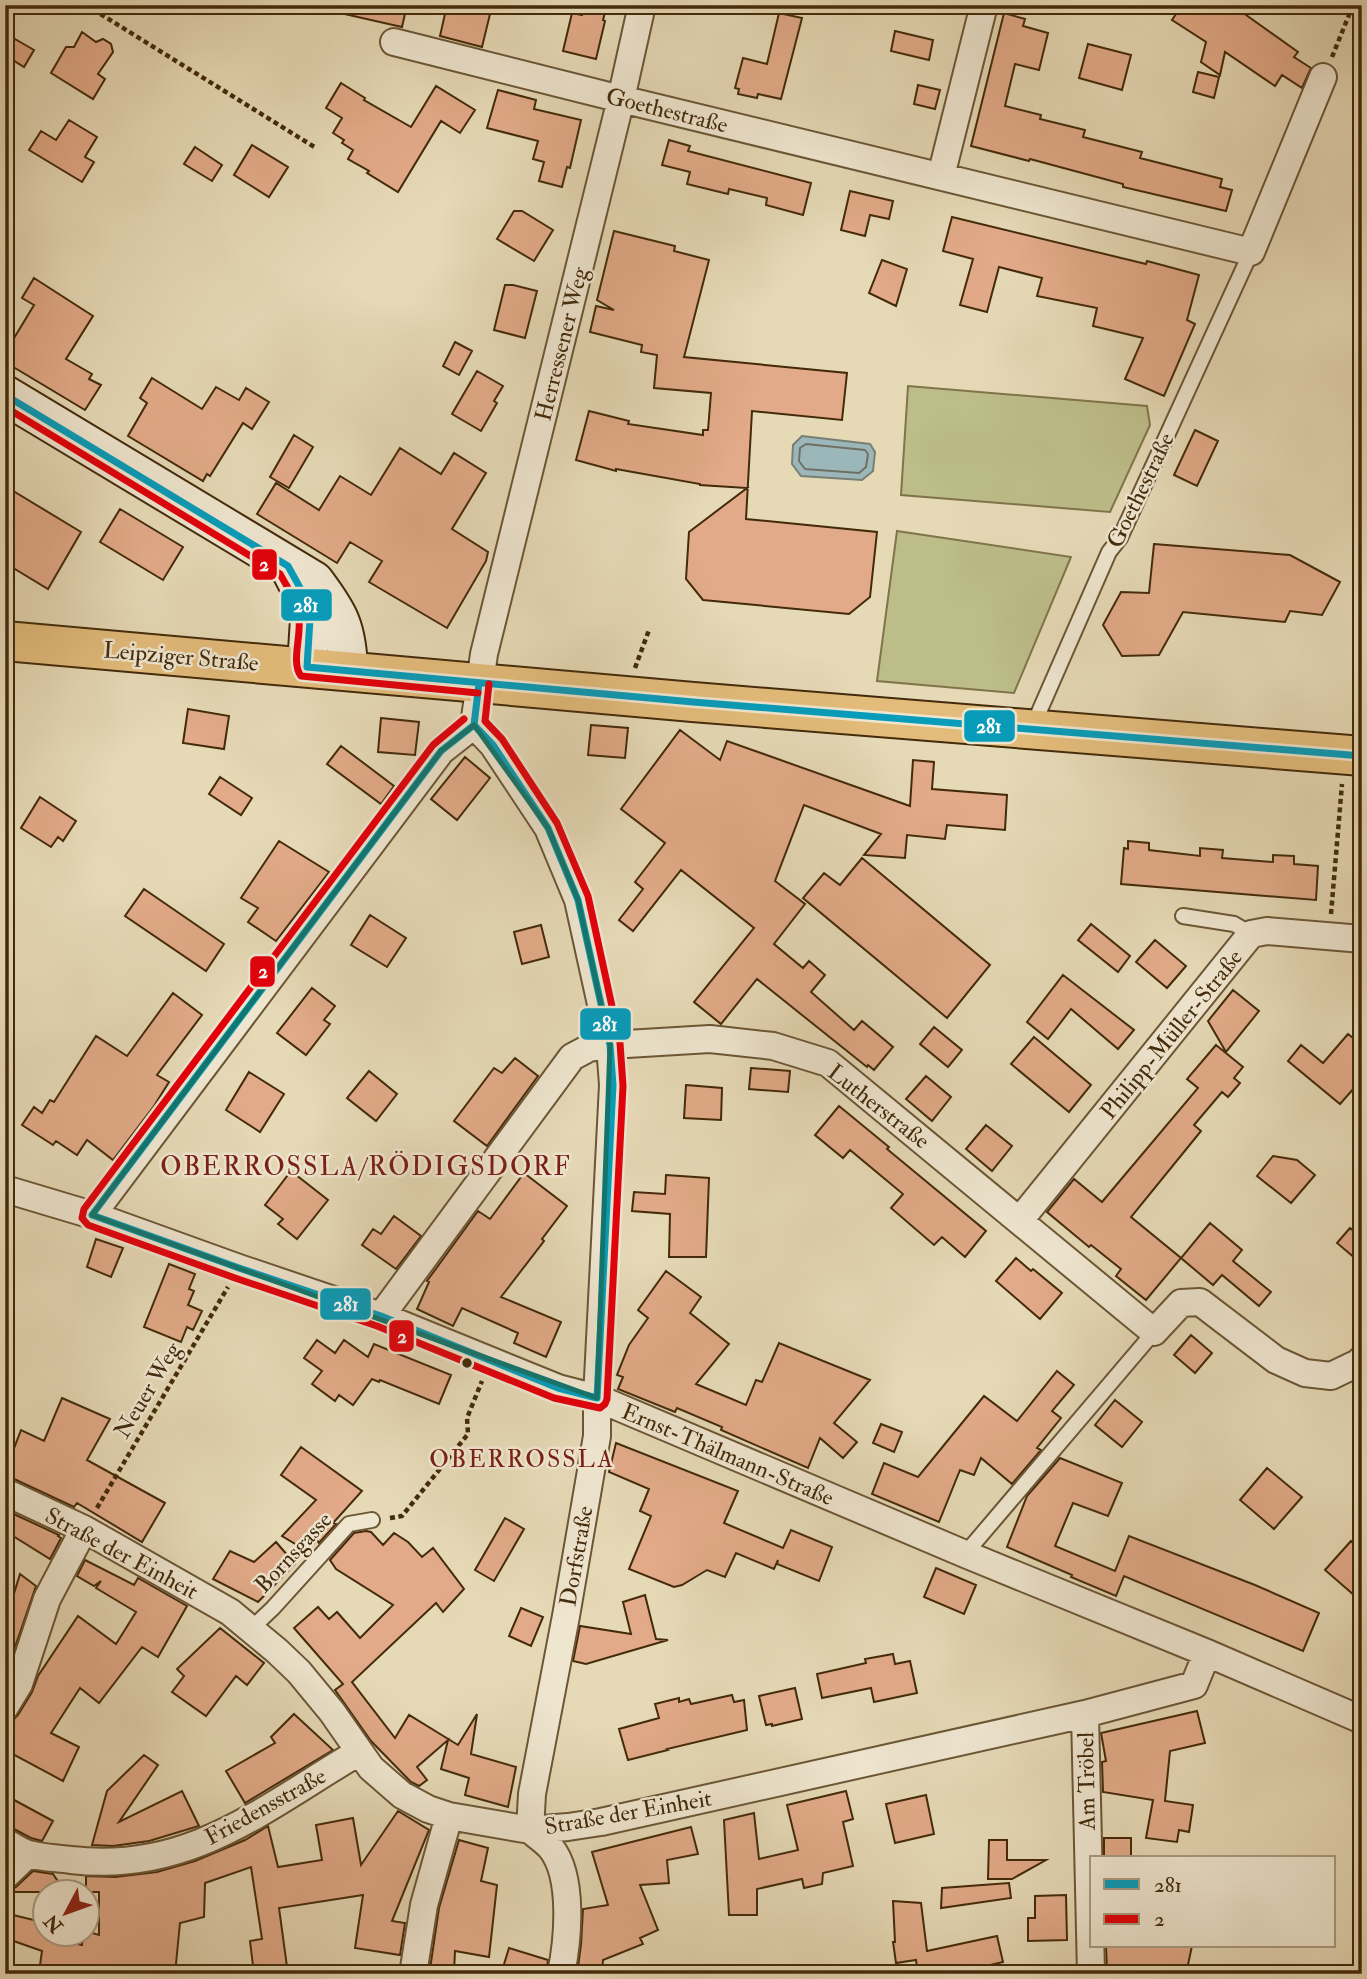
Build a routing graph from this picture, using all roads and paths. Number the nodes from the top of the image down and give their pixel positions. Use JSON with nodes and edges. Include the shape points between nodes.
{"nodes":[{"id":1,"x":86,"y":5,"type":"edge"},
{"id":2,"x":642,"y":5,"type":"edge"},
{"id":3,"x":984,"y":5,"type":"edge"},
{"id":4,"x":1353,"y":5,"type":"edge"},
{"id":5,"x":394,"y":42,"type":"dead end"},
{"id":6,"x":1323,"y":77,"type":"joint"},
{"id":7,"x":621,"y":99,"type":"junction"},
{"id":8,"x":316,"y":148,"type":"dead end"},
{"id":9,"x":941,"y":176,"type":"junction"},
{"id":10,"x":1251,"y":252,"type":"junction"},
{"id":11,"x":5,"y":395,"type":"edge"},
{"id":12,"x":288,"y":566,"type":"junction"},
{"id":13,"x":649,"y":630,"type":"dead end"},
{"id":14,"x":5,"y":641,"type":"edge"},
{"id":15,"x":307,"y":667,"type":"junction"},
{"id":16,"x":348,"y":671,"type":"junction"},
{"id":17,"x":633,"y":672,"type":"dead end"},
{"id":18,"x":479,"y":683,"type":"junction"},
{"id":19,"x":474,"y":725,"type":"junction"},
{"id":20,"x":1031,"y":729,"type":"junction"},
{"id":21,"x":1353,"y":755,"type":"edge"},
{"id":22,"x":1183,"y":916,"type":"dead end"},
{"id":23,"x":1251,"y":934,"type":"junction"},
{"id":24,"x":1329,"y":937,"type":"junction"},
{"id":25,"x":1362,"y":939,"type":"edge"},
{"id":26,"x":610,"y":1045,"type":"junction"},
{"id":27,"x":5,"y":1189,"type":"edge"},
{"id":28,"x":92,"y":1215,"type":"junction"},
{"id":29,"x":1020,"y":1220,"type":"junction"},
{"id":30,"x":239,"y":1268,"type":"junction"},
{"id":31,"x":381,"y":1316,"type":"junction"},
{"id":32,"x":1154,"y":1332,"type":"junction"},
{"id":33,"x":1362,"y":1359,"type":"edge"},
{"id":34,"x":491,"y":1361,"type":"junction"},
{"id":35,"x":597,"y":1398,"type":"junction"},
{"id":36,"x":5,"y":1492,"type":"edge"},
{"id":37,"x":372,"y":1520,"type":"joint"},
{"id":38,"x":84,"y":1529,"type":"junction"},
{"id":39,"x":965,"y":1554,"type":"junction"},
{"id":40,"x":251,"y":1629,"type":"junction"},
{"id":41,"x":1207,"y":1653,"type":"junction"},
{"id":42,"x":5,"y":1707,"type":"edge"},
{"id":43,"x":1084,"y":1714,"type":"junction"},
{"id":44,"x":1362,"y":1720,"type":"edge"},
{"id":45,"x":359,"y":1752,"type":"junction"},
{"id":46,"x":449,"y":1816,"type":"junction"},
{"id":47,"x":530,"y":1830,"type":"junction"},
{"id":48,"x":16,"y":1848,"type":"edge"},
{"id":49,"x":5,"y":1876,"type":"edge"},
{"id":50,"x":1090,"y":1937,"type":"edge"},
{"id":51,"x":1090,"y":1948,"type":"edge"},
{"id":52,"x":413,"y":1974,"type":"edge"},
{"id":53,"x":561,"y":1974,"type":"edge"},
{"id":54,"x":1091,"y":1974,"type":"edge"}],
"edges":[{"from":1,"to":8,"type":"path"},
{"from":2,"to":7,"type":"street","name":"Herressener Weg"},
{"from":3,"to":9,"type":"street"},
{"from":4,"to":6,"type":"path"},
{"from":5,"to":7,"type":"street","name":"Goethestraße"},
{"from":6,"to":10,"type":"street","name":"Goethestraße"},
{"from":7,"to":9,"type":"street","name":"Goethestraße"},
{"from":7,"to":18,"type":"street","name":"Herressener Weg"},
{"from":9,"to":10,"type":"street","name":"Goethestraße"},
{"from":10,"to":20,"type":"lane","name":"Goethestraße"},
{"from":11,"to":12,"type":"street"},
{"from":12,"to":15,"type":"street","via":[[304,595],[310,619]]},
{"from":12,"to":16,"type":"street","via":[[314,581],[334,608],[347,644]]},
{"from":13,"to":17,"type":"path"},
{"from":14,"to":15,"type":"main road","name":"Leipziger Straße"},
{"from":15,"to":16,"type":"main road","name":"Leipziger Straße"},
{"from":16,"to":18,"type":"main road","name":"Leipziger Straße"},
{"from":18,"to":19,"type":"street"},
{"from":18,"to":20,"type":"main road","name":"Leipziger Straße"},
{"from":19,"to":26,"type":"street","name":"Dorfstraße","via":[[493,745],[548,828],[578,900]]},
{"from":19,"to":28,"type":"street","via":[[441,751]]},
{"from":20,"to":21,"type":"main road","name":"Leipziger Straße"},
{"from":21,"to":24,"type":"path"},
{"from":22,"to":23,"type":"lane","via":[[1234,925]]},
{"from":23,"to":24,"type":"street","name":"Philipp-Müller-Straße","via":[[1267,930]]},
{"from":23,"to":29,"type":"street","name":"Philipp-Müller-Straße"},
{"from":24,"to":25,"type":"street","name":"Philipp-Müller-Straße"},
{"from":26,"to":29,"type":"street","name":"Lutherstraße","via":[[710,1039],[773,1046],[828,1063]]},
{"from":26,"to":31,"type":"street","name":"Lutherstraße","via":[[572,1057]]},
{"from":26,"to":35,"type":"street","name":"Dorfstraße","via":[[613,1085]]},
{"from":27,"to":28,"type":"street","name":"Ernst-Thälmann-Straße"},
{"from":28,"to":30,"type":"street","name":"Ernst-Thälmann-Straße"},
{"from":29,"to":32,"type":"street","name":"Lutherstraße"},
{"from":30,"to":31,"type":"street","name":"Ernst-Thälmann-Straße"},
{"from":30,"to":38,"type":"path","name":"Neuer Weg"},
{"from":31,"to":34,"type":"street","name":"Ernst-Thälmann-Straße"},
{"from":32,"to":33,"type":"street","via":[[1181,1303],[1200,1302],[1276,1360],[1305,1373],[1331,1376]]},
{"from":32,"to":39,"type":"lane"},
{"from":34,"to":35,"type":"street","name":"Ernst-Thälmann-Straße"},
{"from":34,"to":37,"type":"path","via":[[467,1418],[468,1434],[402,1516]]},
{"from":35,"to":39,"type":"street","name":"Ernst-Thälmann-Straße"},
{"from":35,"to":47,"type":"street","name":"Dorfstraße","via":[[597,1436],[531,1794]]},
{"from":36,"to":38,"type":"street","name":"Straße der Einheit"},
{"from":37,"to":40,"type":"lane","name":"Bornsgasse","via":[[349,1524]]},
{"from":38,"to":40,"type":"street","name":"Straße der Einheit","via":[[230,1612]]},
{"from":38,"to":42,"type":"street","via":[[47,1599],[19,1684]]},
{"from":39,"to":41,"type":"street","name":"Ernst-Thälmann-Straße"},
{"from":40,"to":45,"type":"street","name":"Straße der Einheit","via":[[299,1672]]},
{"from":41,"to":43,"type":"street","name":"Straße der Einheit","via":[[1194,1685]]},
{"from":41,"to":44,"type":"street","name":"Ernst-Thälmann-Straße"},
{"from":43,"to":47,"type":"street","name":"Straße der Einheit","via":[[601,1822]]},
{"from":43,"to":50,"type":"street","name":"Am Tröbel"},
{"from":45,"to":46,"type":"street","name":"Straße der Einheit","via":[[402,1795]]},
{"from":45,"to":48,"type":"street","name":"Friedensstraße","via":[[209,1841],[149,1859],[86,1861]]},
{"from":46,"to":47,"type":"street","name":"Straße der Einheit"},
{"from":46,"to":52,"type":"street","via":[[424,1905]]},
{"from":47,"to":53,"type":"street","via":[[551,1849],[566,1891],[567,1948]]},
{"from":48,"to":49,"type":"street"},
{"from":51,"to":54,"type":"street","name":"Am Tröbel"}]}
